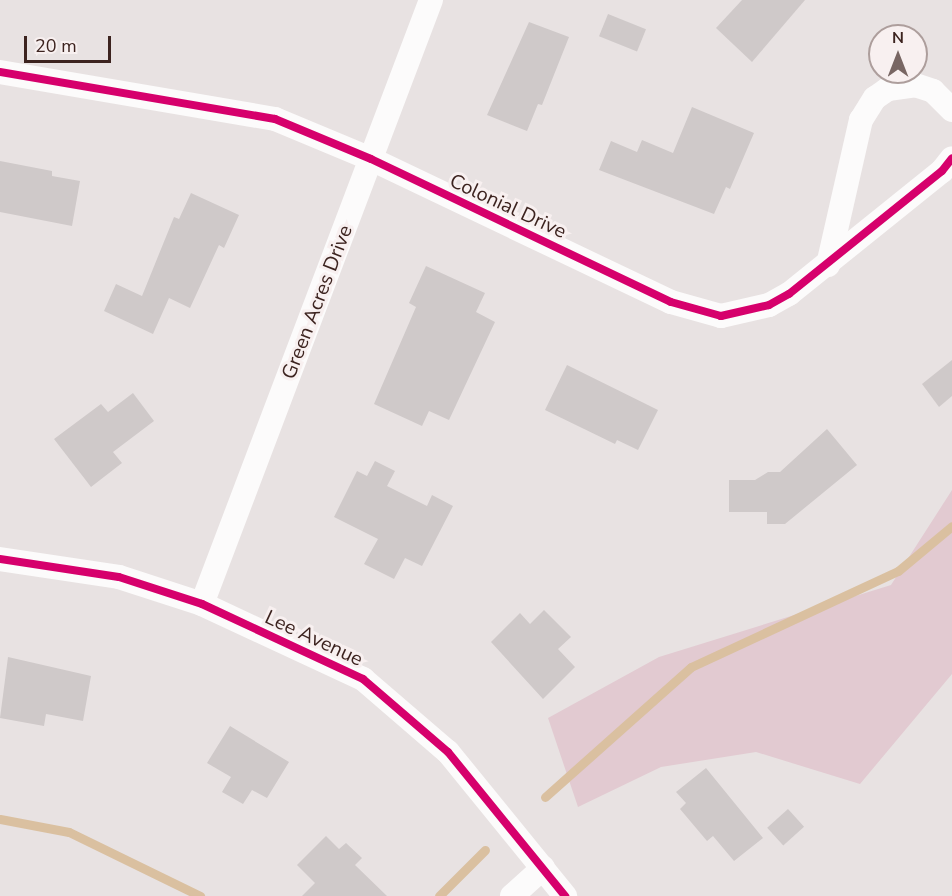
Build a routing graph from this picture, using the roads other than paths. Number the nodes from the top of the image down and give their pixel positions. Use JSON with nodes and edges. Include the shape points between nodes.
{"nodes":[{"id":1,"x":431,"y":0,"type":"edge"},
{"id":2,"x":0,"y":72,"type":"edge"},
{"id":3,"x":952,"y":110,"type":"edge"},
{"id":4,"x":952,"y":158,"type":"edge"},
{"id":5,"x":371,"y":159,"type":"junction"},
{"id":6,"x":828,"y":265,"type":"junction"},
{"id":7,"x":0,"y":560,"type":"edge"},
{"id":8,"x":202,"y":604,"type":"junction"},
{"id":9,"x":543,"y":868,"type":"junction"},
{"id":10,"x":512,"y":896,"type":"edge"},
{"id":11,"x":566,"y":896,"type":"edge"}],
"edges":[{"from":1,"to":5,"type":"street","name":"Green Acres Drive"},
{"from":2,"to":5,"type":"street","name":"Colonial Drive","via":[[275,119]]},
{"from":3,"to":6,"type":"street","via":[[933,91],[915,85],[888,89],[875,98],[861,120]]},
{"from":4,"to":6,"type":"street","name":"Colonial Drive","via":[[942,171]]},
{"from":5,"to":6,"type":"street","name":"Colonial Drive","via":[[697,311],[721,316],[769,305]]},
{"from":5,"to":8,"type":"street","name":"Green Acres Drive"},
{"from":7,"to":8,"type":"street","name":"Lee Avenue","via":[[119,577]]},
{"from":8,"to":9,"type":"street","name":"Lee Avenue","via":[[363,679],[448,752]]},
{"from":9,"to":10,"type":"street"},
{"from":9,"to":11,"type":"street","name":"Lee Avenue"}]}
